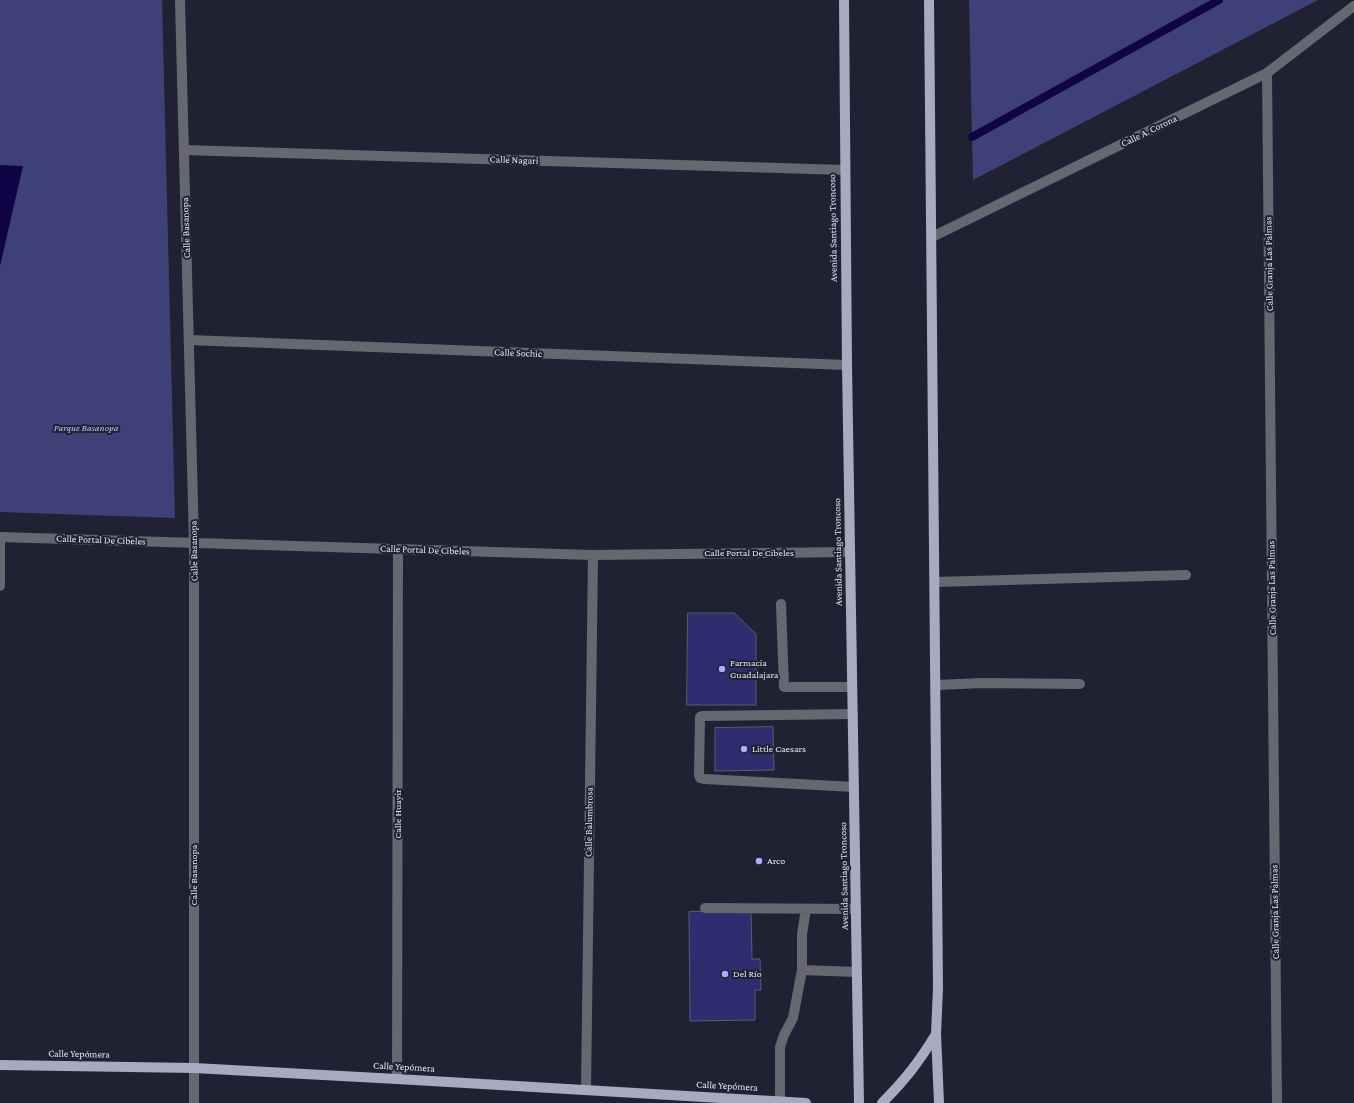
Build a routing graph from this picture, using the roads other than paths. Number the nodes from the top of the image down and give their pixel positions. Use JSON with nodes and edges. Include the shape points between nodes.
{"nodes":[{"id":1,"x":180,"y":0,"type":"edge"},
{"id":2,"x":844,"y":0,"type":"edge"},
{"id":3,"x":929,"y":0,"type":"edge"},
{"id":4,"x":1354,"y":6,"type":"edge"},
{"id":5,"x":1267,"y":73,"type":"junction"},
{"id":6,"x":184,"y":150,"type":"junction"},
{"id":7,"x":845,"y":170,"type":"junction"},
{"id":8,"x":932,"y":237,"type":"junction"},
{"id":9,"x":189,"y":340,"type":"junction"},
{"id":10,"x":846,"y":365,"type":"junction"},
{"id":11,"x":0,"y":537,"type":"edge"},
{"id":12,"x":194,"y":543,"type":"junction"},
{"id":13,"x":398,"y":549,"type":"junction"},
{"id":14,"x":850,"y":552,"type":"junction"},
{"id":15,"x":593,"y":555,"type":"junction"},
{"id":16,"x":1186,"y":575,"type":"dead end"},
{"id":17,"x":935,"y":582,"type":"junction"},
{"id":18,"x":0,"y":586,"type":"edge"},
{"id":19,"x":781,"y":604,"type":"dead end"},
{"id":20,"x":1080,"y":684,"type":"dead end"},
{"id":21,"x":936,"y":685,"type":"junction"},
{"id":22,"x":852,"y":687,"type":"junction"},
{"id":23,"x":852,"y":714,"type":"junction"},
{"id":24,"x":854,"y":787,"type":"junction"},
{"id":25,"x":705,"y":908,"type":"dead end"},
{"id":26,"x":806,"y":909,"type":"junction"},
{"id":27,"x":856,"y":909,"type":"junction"},
{"id":28,"x":802,"y":970,"type":"junction"},
{"id":29,"x":857,"y":972,"type":"junction"},
{"id":30,"x":936,"y":1034,"type":"junction"},
{"id":31,"x":0,"y":1065,"type":"edge"},
{"id":32,"x":194,"y":1068,"type":"junction"},
{"id":33,"x":397,"y":1079,"type":"junction"},
{"id":34,"x":586,"y":1090,"type":"junction"},
{"id":35,"x":780,"y":1101,"type":"junction"},
{"id":36,"x":194,"y":1103,"type":"edge"},
{"id":37,"x":806,"y":1103,"type":"edge"},
{"id":38,"x":859,"y":1103,"type":"edge"},
{"id":39,"x":882,"y":1103,"type":"edge"},
{"id":40,"x":939,"y":1103,"type":"edge"},
{"id":41,"x":1277,"y":1103,"type":"edge"}],
"edges":[{"from":1,"to":6,"type":"street","name":"Calle Basanopa"},
{"from":2,"to":7,"type":"main road","name":"Avenida Santiago Troncoso"},
{"from":3,"to":8,"type":"main road"},
{"from":4,"to":5,"type":"street","name":"Calle A. Corona"},
{"from":5,"to":8,"type":"street","name":"Calle A. Corona"},
{"from":5,"to":41,"type":"street","name":"Calle Granja Las Palmas"},
{"from":6,"to":7,"type":"street","name":"Calle Nagari"},
{"from":6,"to":9,"type":"street","name":"Calle Basanopa"},
{"from":7,"to":10,"type":"main road","name":"Avenida Santiago Troncoso"},
{"from":8,"to":17,"type":"main road"},
{"from":9,"to":10,"type":"street","name":"Calle Sochic"},
{"from":9,"to":12,"type":"street","name":"Calle Basanopa"},
{"from":10,"to":14,"type":"main road","name":"Avenida Santiago Troncoso"},
{"from":11,"to":12,"type":"street","name":"Calle Portal De Cibeles"},
{"from":11,"to":18,"type":"street"},
{"from":12,"to":13,"type":"street","name":"Calle Portal De Cibeles"},
{"from":12,"to":32,"type":"street","name":"Calle Basanopa"},
{"from":13,"to":15,"type":"street","name":"Calle Portal De Cibeles"},
{"from":13,"to":33,"type":"street","name":"Calle Huayir"},
{"from":14,"to":15,"type":"street","name":"Calle Portal De Cibeles"},
{"from":14,"to":22,"type":"main road","name":"Avenida Santiago Troncoso"},
{"from":15,"to":34,"type":"street","name":"Calle Balumbrosa"},
{"from":16,"to":17,"type":"street"},
{"from":17,"to":21,"type":"main road"},
{"from":19,"to":22,"type":"street","via":[[784,687]]},
{"from":20,"to":21,"type":"street"},
{"from":21,"to":30,"type":"main road"},
{"from":22,"to":23,"type":"main road","name":"Avenida Santiago Troncoso"},
{"from":23,"to":24,"type":"main road","name":"Avenida Santiago Troncoso"},
{"from":23,"to":24,"type":"street","via":[[702,716],[699,775],[704,779]]},
{"from":24,"to":27,"type":"main road","name":"Avenida Santiago Troncoso"},
{"from":25,"to":26,"type":"street"},
{"from":26,"to":27,"type":"street"},
{"from":26,"to":28,"type":"street","via":[[802,934]]},
{"from":27,"to":29,"type":"main road","name":"Avenida Santiago Troncoso"},
{"from":28,"to":29,"type":"street"},
{"from":28,"to":35,"type":"street","via":[[793,1018],[780,1047]]},
{"from":29,"to":38,"type":"main road","name":"Avenida Santiago Troncoso"},
{"from":30,"to":39,"type":"main road","via":[[921,1059]]},
{"from":30,"to":40,"type":"main road"},
{"from":31,"to":32,"type":"main road","name":"Calle Yepómera"},
{"from":32,"to":33,"type":"main road","name":"Calle Yepómera"},
{"from":32,"to":36,"type":"street","name":"Calle Basanopa"},
{"from":33,"to":34,"type":"main road","name":"Calle Yepómera"},
{"from":34,"to":35,"type":"main road","name":"Calle Yepómera"},
{"from":35,"to":37,"type":"main road","name":"Calle Yepómera"}]}
